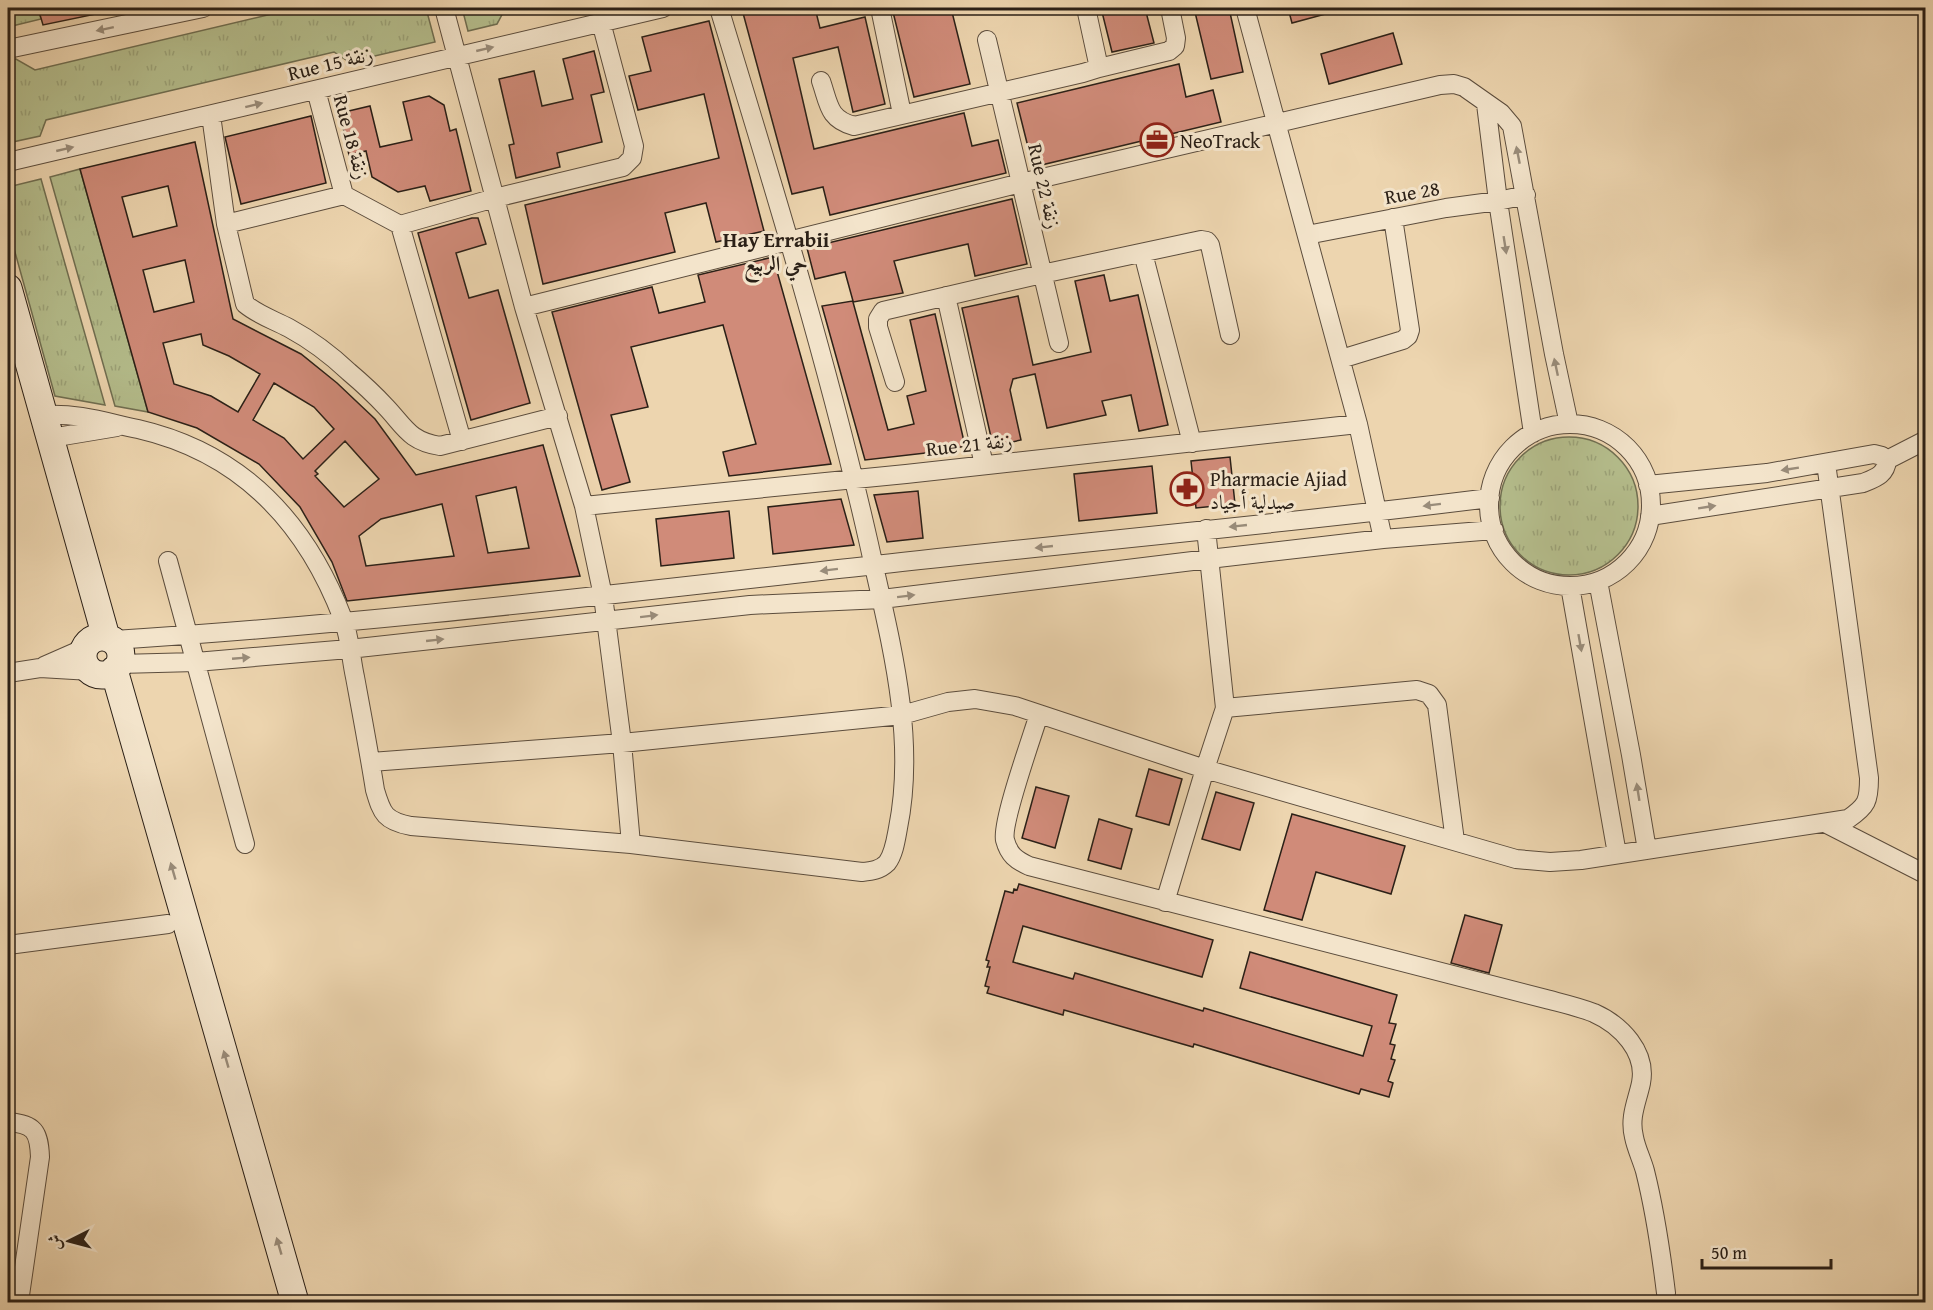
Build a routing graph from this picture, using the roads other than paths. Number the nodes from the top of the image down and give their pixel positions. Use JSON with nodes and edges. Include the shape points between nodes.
{"nodes":[{"id":1,"x":203,"y":8,"type":"edge"},
{"id":2,"x":444,"y":8,"type":"edge"},
{"id":3,"x":663,"y":8,"type":"edge"},
{"id":4,"x":720,"y":8,"type":"edge"},
{"id":5,"x":880,"y":8,"type":"edge"},
{"id":6,"x":1086,"y":8,"type":"edge"},
{"id":7,"x":1170,"y":8,"type":"edge"},
{"id":8,"x":1245,"y":8,"type":"edge"},
{"id":9,"x":176,"y":11,"type":"edge"},
{"id":10,"x":601,"y":22,"type":"junction"},
{"id":11,"x":987,"y":40,"type":"dead end"},
{"id":12,"x":8,"y":49,"type":"edge"},
{"id":13,"x":458,"y":55,"type":"junction"},
{"id":14,"x":1091,"y":70,"type":"junction"},
{"id":15,"x":821,"y":81,"type":"dead end"},
{"id":16,"x":316,"y":90,"type":"junction"},
{"id":17,"x":1000,"y":92,"type":"junction"},
{"id":18,"x":1486,"y":104,"type":"junction"},
{"id":19,"x":902,"y":114,"type":"junction"},
{"id":20,"x":211,"y":115,"type":"junction"},
{"id":21,"x":1278,"y":123,"type":"junction"},
{"id":22,"x":8,"y":162,"type":"edge"},
{"id":23,"x":1021,"y":183,"type":"junction"},
{"id":24,"x":344,"y":195,"type":"junction"},
{"id":25,"x":1526,"y":195,"type":"junction"},
{"id":26,"x":495,"y":198,"type":"junction"},
{"id":27,"x":1498,"y":201,"type":"junction"},
{"id":28,"x":1393,"y":218,"type":"junction"},
{"id":29,"x":226,"y":224,"type":"junction"},
{"id":30,"x":400,"y":225,"type":"junction"},
{"id":31,"x":1307,"y":235,"type":"junction"},
{"id":32,"x":789,"y":241,"type":"junction"},
{"id":33,"x":1143,"y":253,"type":"junction"},
{"id":34,"x":1042,"y":274,"type":"junction"},
{"id":35,"x":8,"y":288,"type":"edge"},
{"id":36,"x":946,"y":296,"type":"junction"},
{"id":37,"x":524,"y":307,"type":"junction"},
{"id":38,"x":1230,"y":335,"type":"dead end"},
{"id":39,"x":8,"y":340,"type":"edge"},
{"id":40,"x":1059,"y":343,"type":"dead end"},
{"id":41,"x":1341,"y":359,"type":"junction"},
{"id":42,"x":895,"y":382,"type":"dead end"},
{"id":43,"x":558,"y":416,"type":"junction"},
{"id":44,"x":1358,"y":424,"type":"junction"},
{"id":45,"x":1569,"y":424,"type":"junction"},
{"id":46,"x":47,"y":426,"type":"junction"},
{"id":47,"x":1533,"y":433,"type":"junction"},
{"id":48,"x":1926,"y":440,"type":"edge"},
{"id":49,"x":462,"y":441,"type":"junction"},
{"id":50,"x":1192,"y":443,"type":"junction"},
{"id":51,"x":1887,"y":460,"type":"junction"},
{"id":52,"x":1826,"y":463,"type":"junction"},
{"id":53,"x":984,"y":465,"type":"junction"},
{"id":54,"x":854,"y":479,"type":"junction"},
{"id":55,"x":1648,"y":486,"type":"junction"},
{"id":56,"x":1829,"y":488,"type":"junction"},
{"id":57,"x":1490,"y":498,"type":"junction"},
{"id":58,"x":584,"y":506,"type":"junction"},
{"id":59,"x":1377,"y":513,"type":"junction"},
{"id":60,"x":1650,"y":516,"type":"junction"},
{"id":61,"x":1206,"y":529,"type":"junction"},
{"id":62,"x":1494,"y":530,"type":"junction"},
{"id":63,"x":1383,"y":540,"type":"junction"},
{"id":64,"x":1209,"y":559,"type":"junction"},
{"id":65,"x":168,"y":561,"type":"dead end"},
{"id":66,"x":873,"y":565,"type":"junction"},
{"id":67,"x":1598,"y":581,"type":"junction"},
{"id":68,"x":1570,"y":586,"type":"junction"},
{"id":69,"x":603,"y":597,"type":"junction"},
{"id":70,"x":882,"y":599,"type":"junction"},
{"id":71,"x":344,"y":621,"type":"junction"},
{"id":72,"x":607,"y":621,"type":"junction"},
{"id":73,"x":189,"y":635,"type":"junction"},
{"id":74,"x":350,"y":649,"type":"junction"},
{"id":75,"x":102,"y":656,"type":"junction"},
{"id":76,"x":196,"y":662,"type":"junction"},
{"id":77,"x":8,"y":673,"type":"edge"},
{"id":78,"x":1225,"y":708,"type":"junction"},
{"id":79,"x":1039,"y":714,"type":"junction"},
{"id":80,"x":902,"y":715,"type":"junction"},
{"id":81,"x":622,"y":743,"type":"junction"},
{"id":82,"x":371,"y":762,"type":"junction"},
{"id":83,"x":1204,"y":769,"type":"junction"},
{"id":84,"x":1825,"y":823,"type":"junction"},
{"id":85,"x":1455,"y":842,"type":"junction"},
{"id":86,"x":245,"y":844,"type":"dead end"},
{"id":87,"x":631,"y":844,"type":"junction"},
{"id":88,"x":1647,"y":850,"type":"junction"},
{"id":89,"x":1617,"y":854,"type":"junction"},
{"id":90,"x":1925,"y":874,"type":"edge"},
{"id":91,"x":1165,"y":902,"type":"junction"},
{"id":92,"x":168,"y":924,"type":"junction"},
{"id":93,"x":8,"y":945,"type":"edge"},
{"id":94,"x":8,"y":1122,"type":"edge"},
{"id":95,"x":1666,"y":1293,"type":"dead end"},
{"id":96,"x":19,"y":1302,"type":"edge"},
{"id":97,"x":277,"y":1302,"type":"edge"},
{"id":98,"x":295,"y":1302,"type":"edge"}],
"edges":[{"from":1,"to":9,"type":"street"},
{"from":2,"to":13,"type":"street"},
{"from":3,"to":10,"type":"street","name":"Rue 15 زنقة"},
{"from":4,"to":32,"type":"street"},
{"from":5,"to":19,"type":"street"},
{"from":6,"to":14,"type":"street"},
{"from":7,"to":14,"type":"street","via":[[1176,38],[1169,51]]},
{"from":8,"to":21,"type":"street"},
{"from":9,"to":12,"type":"street","one_way":true},
{"from":13,"to":10,"type":"street","name":"Rue 15 زنقة","one_way":true},
{"from":10,"to":26,"type":"street","via":[[632,131],[632,158],[623,168]]},
{"from":11,"to":17,"type":"street","name":"Rue 22 زنقة"},
{"from":13,"to":16,"type":"street","name":"Rue 15 زنقة"},
{"from":13,"to":26,"type":"street"},
{"from":14,"to":17,"type":"street"},
{"from":15,"to":19,"type":"street","via":[[834,117],[843,123],[854,126]]},
{"from":20,"to":16,"type":"street","name":"Rue 15 زنقة","one_way":true},
{"from":16,"to":24,"type":"street","name":"Rue 18 زنقة"},
{"from":17,"to":19,"type":"street"},
{"from":17,"to":23,"type":"street","name":"Rue 22 زنقة"},
{"from":18,"to":21,"type":"street","via":[[1464,87],[1440,85]]},
{"from":25,"to":18,"type":"street","one_way":true,"via":[[1512,126]]},
{"from":18,"to":27,"type":"street"},
{"from":22,"to":20,"type":"street","name":"Rue 15 زنقة","one_way":true},
{"from":20,"to":29,"type":"street"},
{"from":21,"to":23,"type":"street"},
{"from":21,"to":31,"type":"street"},
{"from":23,"to":32,"type":"street"},
{"from":23,"to":34,"type":"street","name":"Rue 22 زنقة"},
{"from":24,"to":29,"type":"street"},
{"from":24,"to":30,"type":"street"},
{"from":25,"to":27,"type":"street","name":"Rue 28"},
{"from":45,"to":25,"type":"street","one_way":true},
{"from":26,"to":30,"type":"street"},
{"from":26,"to":37,"type":"street"},
{"from":27,"to":28,"type":"street","name":"Rue 28"},
{"from":27,"to":47,"type":"street","one_way":true},
{"from":28,"to":31,"type":"street","name":"Rue 28"},
{"from":28,"to":41,"type":"street","via":[[1408,336]]},
{"from":29,"to":49,"type":"street","via":[[245,304],[310,340],[424,444],[440,446]]},
{"from":30,"to":49,"type":"street"},
{"from":31,"to":41,"type":"street"},
{"from":32,"to":37,"type":"street"},
{"from":32,"to":54,"type":"street"},
{"from":33,"to":34,"type":"street"},
{"from":33,"to":38,"type":"street","via":[[1207,241]]},
{"from":33,"to":50,"type":"street"},
{"from":34,"to":36,"type":"street"},
{"from":34,"to":40,"type":"street","name":"Rue 22 زنقة"},
{"from":35,"to":46,"type":"main road"},
{"from":36,"to":42,"type":"street","via":[[880,314],[878,327]]},
{"from":36,"to":53,"type":"street"},
{"from":37,"to":43,"type":"street"},
{"from":39,"to":75,"type":"main road"},
{"from":41,"to":44,"type":"street"},
{"from":43,"to":49,"type":"street"},
{"from":43,"to":58,"type":"street"},
{"from":44,"to":50,"type":"street","name":"Rue 21 زنقة"},
{"from":44,"to":59,"type":"street"},
{"from":45,"to":47,"type":"street"},
{"from":45,"to":55,"type":"street","via":[[1598,429],[1615,438],[1636,459]]},
{"from":46,"to":71,"type":"street","via":[[125,426],[165,435],[237,473],[270,499],[294,526],[317,562]]},
{"from":46,"to":75,"type":"main road"},
{"from":47,"to":57,"type":"street","via":[[1506,456],[1493,480]]},
{"from":48,"to":51,"type":"street"},
{"from":50,"to":53,"type":"street","name":"Rue 21 زنقة"},
{"from":51,"to":52,"type":"street","via":[[1874,454]]},
{"from":51,"to":56,"type":"street","via":[[1887,467],[1875,478]]},
{"from":52,"to":55,"type":"street","one_way":true},
{"from":52,"to":56,"type":"street"},
{"from":53,"to":54,"type":"street","name":"Rue 21 زنقة"},
{"from":54,"to":58,"type":"street","name":"Rue 21 زنقة"},
{"from":54,"to":66,"type":"street"},
{"from":55,"to":60,"type":"street"},
{"from":60,"to":56,"type":"street","one_way":true},
{"from":56,"to":84,"type":"street","via":[[1869,795],[1863,809],[1848,819]]},
{"from":57,"to":59,"type":"street","one_way":true},
{"from":57,"to":62,"type":"street"},
{"from":58,"to":69,"type":"street"},
{"from":59,"to":61,"type":"street","one_way":true},
{"from":59,"to":63,"type":"street"},
{"from":60,"to":67,"type":"street","via":[[1645,535],[1630,560]]},
{"from":61,"to":64,"type":"street"},
{"from":61,"to":66,"type":"street","one_way":true},
{"from":62,"to":63,"type":"street"},
{"from":62,"to":68,"type":"street","via":[[1503,550],[1527,574],[1548,583]]},
{"from":63,"to":64,"type":"street"},
{"from":70,"to":64,"type":"street","one_way":true},
{"from":64,"to":78,"type":"street"},
{"from":65,"to":73,"type":"street"},
{"from":66,"to":69,"type":"street","one_way":true},
{"from":66,"to":70,"type":"street"},
{"from":67,"to":68,"type":"street"},
{"from":88,"to":67,"type":"street","one_way":true},
{"from":68,"to":89,"type":"street","one_way":true},
{"from":69,"to":71,"type":"street"},
{"from":69,"to":72,"type":"street"},
{"from":72,"to":70,"type":"street","one_way":true,"via":[[750,605]]},
{"from":70,"to":80,"type":"street"},
{"from":71,"to":73,"type":"street"},
{"from":71,"to":74,"type":"street"},
{"from":74,"to":72,"type":"street","one_way":true},
{"from":72,"to":81,"type":"street"},
{"from":73,"to":75,"type":"street"},
{"from":73,"to":76,"type":"street"},
{"from":76,"to":74,"type":"street","one_way":true},
{"from":74,"to":82,"type":"street"},
{"from":75,"to":76,"type":"street"},
{"from":75,"to":77,"type":"street"},
{"from":75,"to":92,"type":"main road"},
{"from":98,"to":75,"type":"main road","one_way":true},
{"from":76,"to":86,"type":"street"},
{"from":78,"to":83,"type":"street"},
{"from":78,"to":85,"type":"street","via":[[1417,690],[1429,694],[1437,705]]},
{"from":79,"to":80,"type":"street","via":[[975,699]]},
{"from":79,"to":83,"type":"street"},
{"from":79,"to":91,"type":"street","via":[[1004,837],[1014,859]]},
{"from":80,"to":81,"type":"street"},
{"from":80,"to":87,"type":"street","via":[[904,799],[888,862],[877,870],[862,872]]},
{"from":81,"to":82,"type":"street"},
{"from":81,"to":87,"type":"street"},
{"from":82,"to":87,"type":"street","via":[[380,806],[395,823]]},
{"from":83,"to":85,"type":"street"},
{"from":83,"to":91,"type":"street"},
{"from":84,"to":88,"type":"street"},
{"from":84,"to":90,"type":"street"},
{"from":85,"to":89,"type":"street","via":[[1516,859],[1550,862]]},
{"from":88,"to":89,"type":"street"},
{"from":91,"to":95,"type":"street","via":[[1546,999],[1594,1013],[1613,1024],[1633,1045],[1642,1064],[1632,1118],[1633,1136],[1659,1235]]},
{"from":92,"to":93,"type":"street"},
{"from":92,"to":97,"type":"main road"},
{"from":94,"to":96,"type":"street","via":[[33,1128],[39,1139],[40,1157]]}]}
